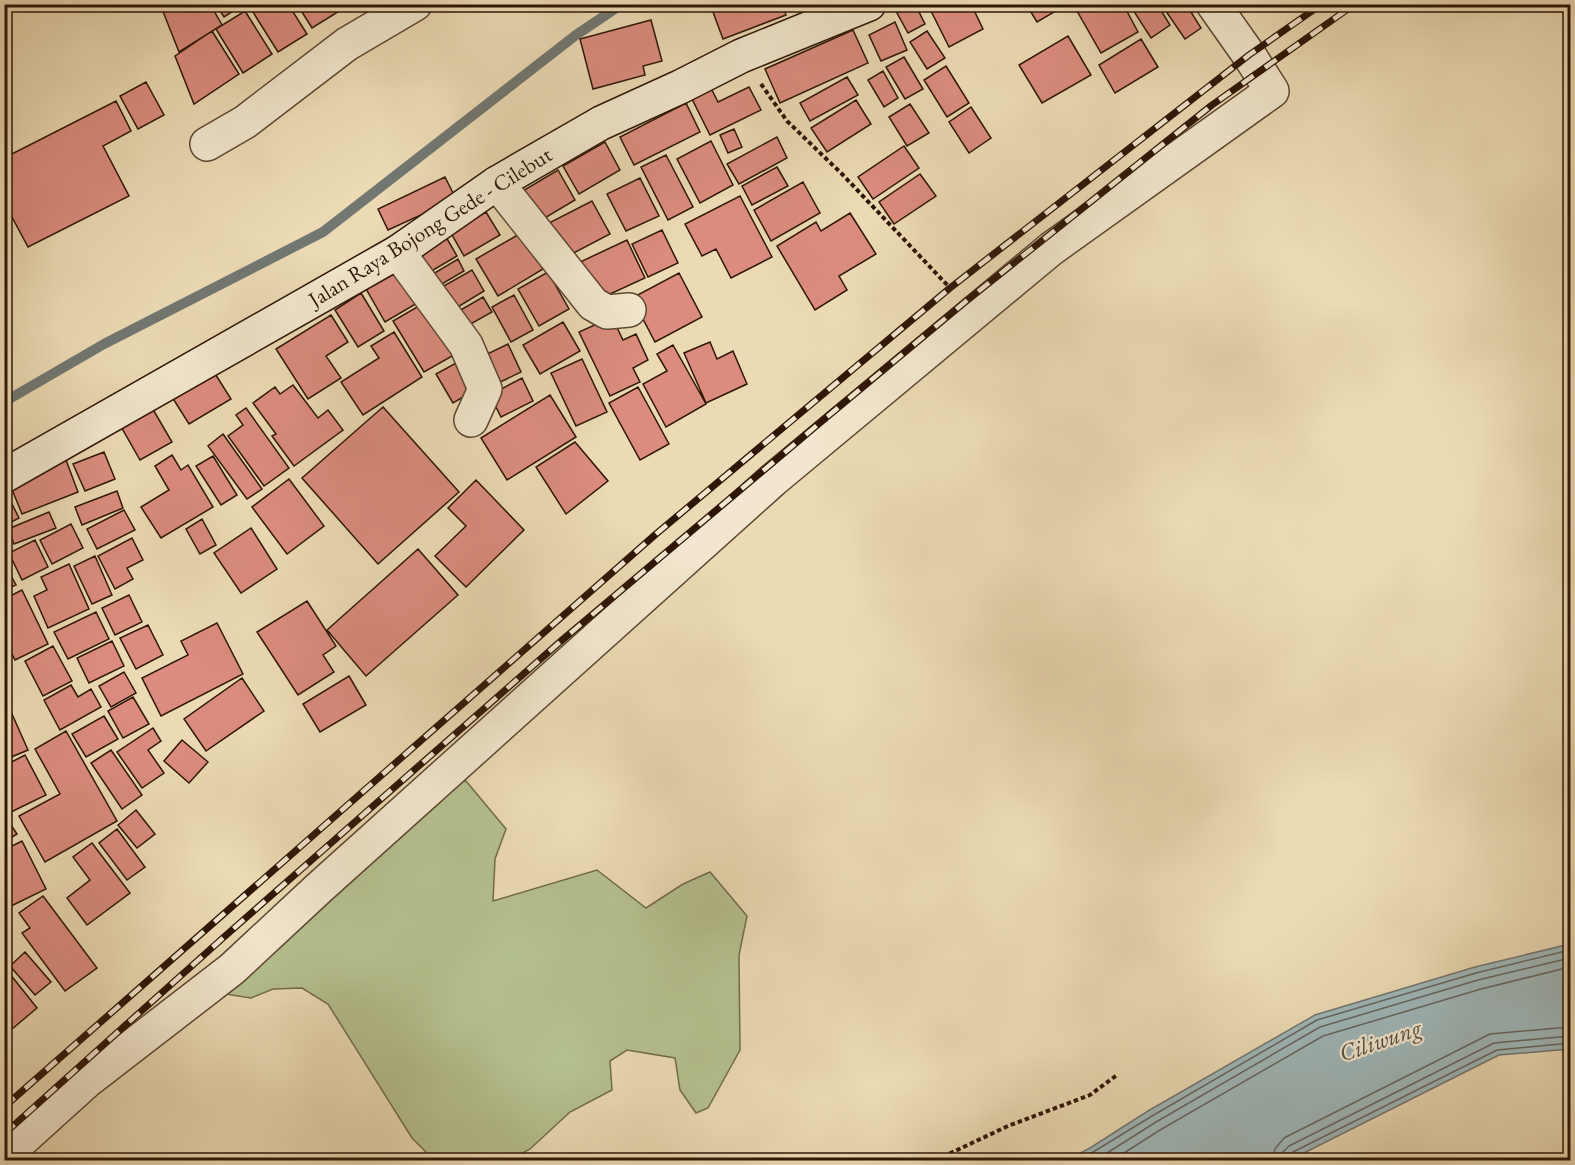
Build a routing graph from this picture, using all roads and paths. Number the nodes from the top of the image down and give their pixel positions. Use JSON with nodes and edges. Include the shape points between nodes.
{"nodes":[{"id":1,"x":415,"y":4,"type":"edge"},
{"id":2,"x":869,"y":4,"type":"edge"},
{"id":3,"x":1213,"y":4,"type":"edge"},
{"id":4,"x":741,"y":56,"type":"junction"},
{"id":5,"x":207,"y":144,"type":"dead end"},
{"id":6,"x":497,"y":183,"type":"junction"},
{"id":7,"x":398,"y":252,"type":"junction"},
{"id":8,"x":629,"y":310,"type":"dead end"},
{"id":9,"x":975,"y":314,"type":"junction"},
{"id":10,"x":471,"y":420,"type":"dead end"},
{"id":11,"x":4,"y":476,"type":"edge"},
{"id":12,"x":1118,"y":1075,"type":"dead end"},
{"id":13,"x":10,"y":1153,"type":"edge"},
{"id":14,"x":936,"y":1161,"type":"edge"}],
"edges":[{"from":1,"to":5,"type":"street","via":[[347,44],[245,122]]},
{"from":2,"to":4,"type":"street","name":"Jalan Raya Bojong Gede - Cilebut"},
{"from":3,"to":9,"type":"street","via":[[1272,91],[1052,249]]},
{"from":4,"to":6,"type":"street","name":"Jalan Raya Bojong Gede - Cilebut","via":[[601,123]]},
{"from":4,"to":9,"type":"path","via":[[787,121]]},
{"from":6,"to":7,"type":"street","name":"Jalan Raya Bojong Gede - Cilebut"},
{"from":6,"to":8,"type":"street","via":[[594,304],[607,312]]},
{"from":7,"to":10,"type":"street","via":[[466,345],[474,363],[485,389]]},
{"from":7,"to":11,"type":"street","name":"Jalan Raya Bojong Gede - Cilebut"},
{"from":9,"to":13,"type":"street","via":[[773,480],[232,969],[87,1081]]},
{"from":12,"to":14,"type":"path","via":[[1090,1095],[1008,1126]]}]}
